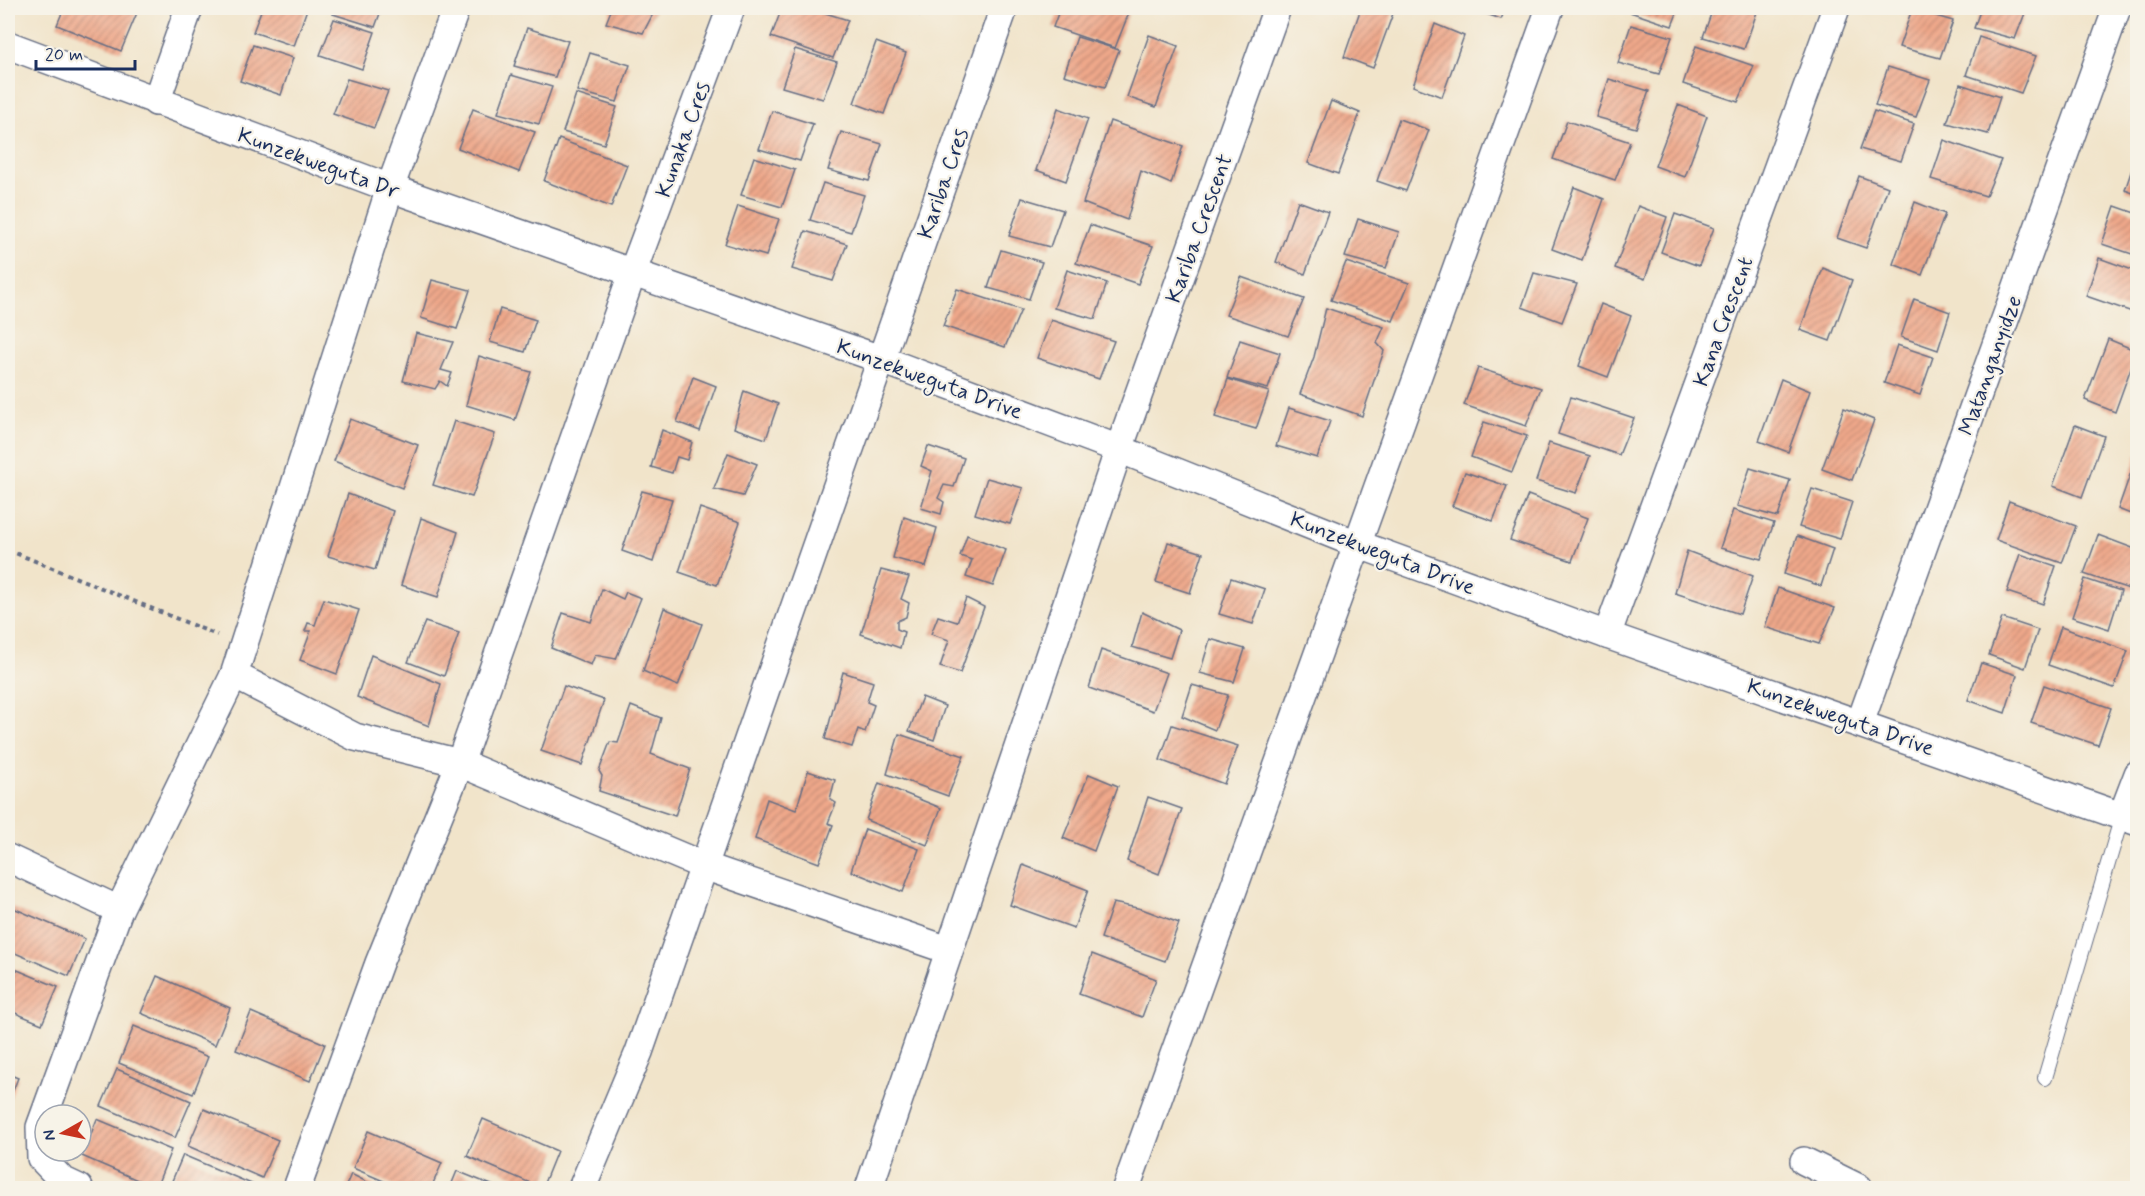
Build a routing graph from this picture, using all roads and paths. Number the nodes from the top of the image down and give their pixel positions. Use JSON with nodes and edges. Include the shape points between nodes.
{"nodes":[{"id":1,"x":189,"y":8,"type":"edge"},
{"id":2,"x":456,"y":8,"type":"edge"},
{"id":3,"x":731,"y":8,"type":"edge"},
{"id":4,"x":1004,"y":8,"type":"edge"},
{"id":5,"x":1277,"y":8,"type":"edge"},
{"id":6,"x":1550,"y":8,"type":"edge"},
{"id":7,"x":1836,"y":8,"type":"edge"},
{"id":8,"x":2117,"y":8,"type":"edge"},
{"id":9,"x":8,"y":45,"type":"edge"},
{"id":10,"x":156,"y":102,"type":"junction"},
{"id":11,"x":390,"y":188,"type":"junction"},
{"id":12,"x":633,"y":272,"type":"junction"},
{"id":13,"x":880,"y":359,"type":"junction"},
{"id":14,"x":1119,"y":449,"type":"junction"},
{"id":15,"x":1357,"y":544,"type":"junction"},
{"id":16,"x":8,"y":550,"type":"edge"},
{"id":17,"x":1607,"y":635,"type":"junction"},
{"id":18,"x":243,"y":645,"type":"junction"},
{"id":19,"x":234,"y":675,"type":"junction"},
{"id":20,"x":1860,"y":723,"type":"junction"},
{"id":21,"x":460,"y":763,"type":"junction"},
{"id":22,"x":2138,"y":774,"type":"edge"},
{"id":23,"x":2130,"y":819,"type":"edge"},
{"id":24,"x":8,"y":858,"type":"edge"},
{"id":25,"x":704,"y":866,"type":"junction"},
{"id":26,"x":119,"y":910,"type":"junction"},
{"id":27,"x":948,"y":950,"type":"junction"},
{"id":28,"x":2045,"y":1078,"type":"dead end"},
{"id":29,"x":1804,"y":1161,"type":"dead end"},
{"id":30,"x":79,"y":1188,"type":"edge"},
{"id":31,"x":297,"y":1188,"type":"edge"},
{"id":32,"x":582,"y":1188,"type":"edge"},
{"id":33,"x":869,"y":1188,"type":"edge"},
{"id":34,"x":1126,"y":1188,"type":"edge"},
{"id":35,"x":1859,"y":1188,"type":"edge"}],
"edges":[{"from":1,"to":10,"type":"street"},
{"from":2,"to":11,"type":"street"},
{"from":3,"to":12,"type":"street","name":"Kunaka Cres"},
{"from":4,"to":13,"type":"street","name":"Kariba Cres"},
{"from":5,"to":14,"type":"street","name":"Kariba Crescent"},
{"from":6,"to":15,"type":"street"},
{"from":7,"to":17,"type":"street","name":"Kana Crescent"},
{"from":8,"to":20,"type":"street","name":"Matanganyidze"},
{"from":9,"to":10,"type":"street","name":"Kunzekweguta Dr"},
{"from":10,"to":11,"type":"street","name":"Kunzekweguta Dr"},
{"from":11,"to":12,"type":"street","name":"Kunzekweguta Dr"},
{"from":11,"to":18,"type":"street"},
{"from":12,"to":13,"type":"street","name":"Kunzekweguta Drive"},
{"from":12,"to":21,"type":"street","name":"Kunaka Cres"},
{"from":13,"to":14,"type":"street","name":"Kunzekweguta Drive"},
{"from":13,"to":25,"type":"street","name":"Kariba Cres"},
{"from":14,"to":15,"type":"street","name":"Kunzekweguta Drive"},
{"from":14,"to":27,"type":"street","name":"Kariba Crescent"},
{"from":15,"to":17,"type":"street","name":"Kunzekweguta Drive"},
{"from":15,"to":34,"type":"street"},
{"from":16,"to":18,"type":"path"},
{"from":17,"to":20,"type":"street","name":"Kunzekweguta Drive"},
{"from":18,"to":19,"type":"street"},
{"from":19,"to":21,"type":"street","via":[[355,737]]},
{"from":19,"to":26,"type":"street"},
{"from":20,"to":23,"type":"street","name":"Kunzekweguta Drive"},
{"from":21,"to":25,"type":"street"},
{"from":21,"to":31,"type":"street","name":"Kunaka Cres","via":[[379,963]]},
{"from":22,"to":23,"type":"street"},
{"from":23,"to":28,"type":"lane"},
{"from":24,"to":26,"type":"street"},
{"from":25,"to":27,"type":"street"},
{"from":25,"to":32,"type":"street","name":"Kariba Cres","via":[[639,1052]]},
{"from":26,"to":30,"type":"street","via":[[40,1127],[41,1158],[62,1180]]},
{"from":27,"to":33,"type":"street","name":"Kariba Crescent"},
{"from":29,"to":35,"type":"street"}]}
